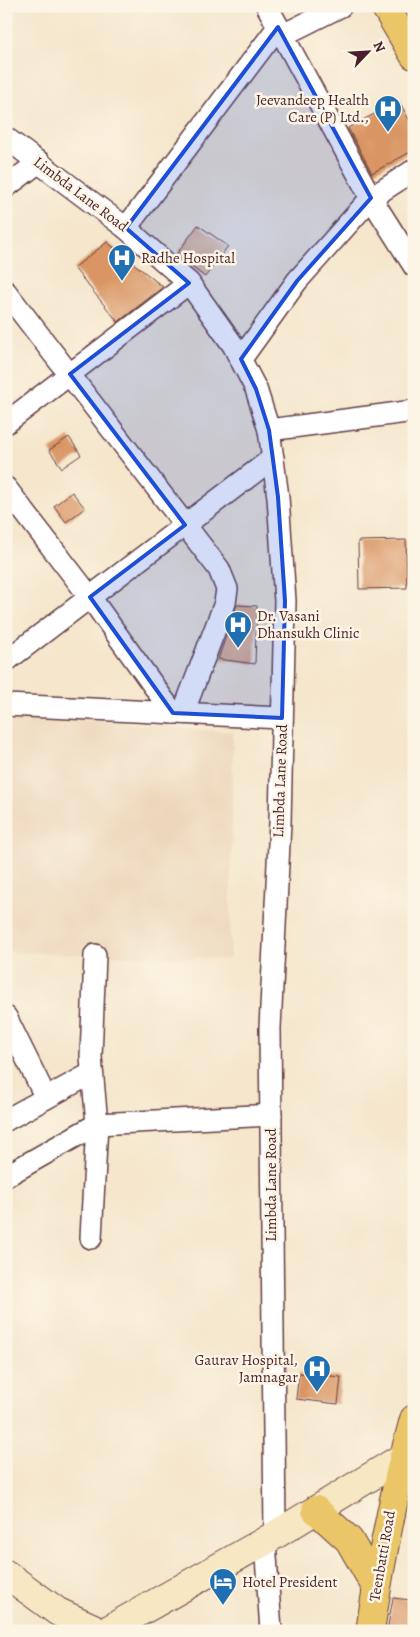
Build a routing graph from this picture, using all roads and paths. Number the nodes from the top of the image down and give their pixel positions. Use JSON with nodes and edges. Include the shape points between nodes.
{"nodes":[{"id":1,"x":267,"y":6,"type":"edge"},
{"id":2,"x":341,"y":6,"type":"edge"},
{"id":3,"x":385,"y":6,"type":"edge"},
{"id":4,"x":280,"y":30,"type":"junction"},
{"id":5,"x":414,"y":54,"type":"edge"},
{"id":6,"x":6,"y":138,"type":"edge"},
{"id":7,"x":39,"y":162,"type":"junction"},
{"id":8,"x":414,"y":170,"type":"edge"},
{"id":9,"x":6,"y":187,"type":"edge"},
{"id":10,"x":370,"y":198,"type":"junction"},
{"id":11,"x":126,"y":228,"type":"junction"},
{"id":12,"x":414,"y":266,"type":"edge"},
{"id":13,"x":189,"y":283,"type":"junction"},
{"id":14,"x":6,"y":292,"type":"edge"},
{"id":15,"x":241,"y":359,"type":"junction"},
{"id":16,"x":70,"y":374,"type":"junction"},
{"id":17,"x":414,"y":411,"type":"edge"},
{"id":18,"x":6,"y":423,"type":"edge"},
{"id":19,"x":269,"y":430,"type":"junction"},
{"id":20,"x":273,"y":458,"type":"junction"},
{"id":21,"x":6,"y":488,"type":"edge"},
{"id":22,"x":184,"y":525,"type":"junction"},
{"id":23,"x":90,"y":597,"type":"junction"},
{"id":24,"x":6,"y":661,"type":"edge"},
{"id":25,"x":6,"y":705,"type":"edge"},
{"id":26,"x":178,"y":713,"type":"junction"},
{"id":27,"x":282,"y":718,"type":"junction"},
{"id":28,"x":95,"y":955,"type":"dead end"},
{"id":29,"x":6,"y":1017,"type":"edge"},
{"id":30,"x":92,"y":1073,"type":"junction"},
{"id":31,"x":46,"y":1098,"type":"junction"},
{"id":32,"x":271,"y":1115,"type":"junction"},
{"id":33,"x":6,"y":1120,"type":"edge"},
{"id":34,"x":96,"y":1124,"type":"junction"},
{"id":35,"x":6,"y":1176,"type":"edge"},
{"id":36,"x":91,"y":1238,"type":"dead end"},
{"id":37,"x":414,"y":1419,"type":"edge"},
{"id":38,"x":404,"y":1470,"type":"edge"},
{"id":39,"x":316,"y":1510,"type":"junction"},
{"id":40,"x":270,"y":1537,"type":"junction"},
{"id":41,"x":6,"y":1574,"type":"edge"},
{"id":42,"x":376,"y":1586,"type":"junction"},
{"id":43,"x":100,"y":1631,"type":"edge"},
{"id":44,"x":106,"y":1631,"type":"edge"},
{"id":45,"x":271,"y":1631,"type":"edge"},
{"id":46,"x":370,"y":1631,"type":"edge"}],
"edges":[{"from":1,"to":4,"type":"street"},
{"from":2,"to":4,"type":"street","via":[[293,30]]},
{"from":3,"to":5,"type":"main road"},
{"from":4,"to":10,"type":"street"},
{"from":4,"to":11,"type":"street"},
{"from":6,"to":7,"type":"street","name":"Limbda Lane Road"},
{"from":7,"to":9,"type":"street"},
{"from":7,"to":11,"type":"street","name":"Limbda Lane Road"},
{"from":8,"to":10,"type":"street"},
{"from":10,"to":12,"type":"street"},
{"from":10,"to":15,"type":"street","via":[[297,281]]},
{"from":11,"to":13,"type":"street","name":"Limbda Lane Road"},
{"from":13,"to":15,"type":"street","name":"Limbda Lane Road"},
{"from":13,"to":16,"type":"street"},
{"from":14,"to":16,"type":"street"},
{"from":15,"to":19,"type":"street","name":"Limbda Lane Road","via":[[256,389]]},
{"from":16,"to":18,"type":"street"},
{"from":16,"to":22,"type":"street"},
{"from":17,"to":19,"type":"street"},
{"from":19,"to":20,"type":"street","name":"Limbda Lane Road"},
{"from":20,"to":22,"type":"street"},
{"from":20,"to":27,"type":"street","name":"Limbda Lane Road","via":[[284,601]]},
{"from":21,"to":23,"type":"street"},
{"from":22,"to":23,"type":"street"},
{"from":22,"to":26,"type":"street","via":[[219,569],[227,589],[225,603]]},
{"from":23,"to":24,"type":"street"},
{"from":23,"to":26,"type":"street"},
{"from":25,"to":26,"type":"street"},
{"from":26,"to":27,"type":"street"},
{"from":27,"to":32,"type":"street","name":"Limbda Lane Road","via":[[273,945]]},
{"from":28,"to":30,"type":"street"},
{"from":29,"to":31,"type":"street"},
{"from":30,"to":31,"type":"street"},
{"from":30,"to":34,"type":"street"},
{"from":31,"to":33,"type":"street"},
{"from":32,"to":34,"type":"street"},
{"from":32,"to":40,"type":"street","name":"Limbda Lane Road"},
{"from":34,"to":35,"type":"street"},
{"from":34,"to":36,"type":"street"},
{"from":37,"to":38,"type":"main road","name":"Teenbatti Road"},
{"from":38,"to":39,"type":"main road"},
{"from":38,"to":42,"type":"main road","name":"Teenbatti Road"},
{"from":39,"to":40,"type":"main road"},
{"from":39,"to":42,"type":"main road","via":[[349,1540]]},
{"from":40,"to":44,"type":"main road"},
{"from":40,"to":45,"type":"street","name":"Limbda Lane Road"},
{"from":41,"to":43,"type":"main road","via":[[58,1612]]},
{"from":42,"to":46,"type":"main road","name":"Teenbatti Road"}]}
